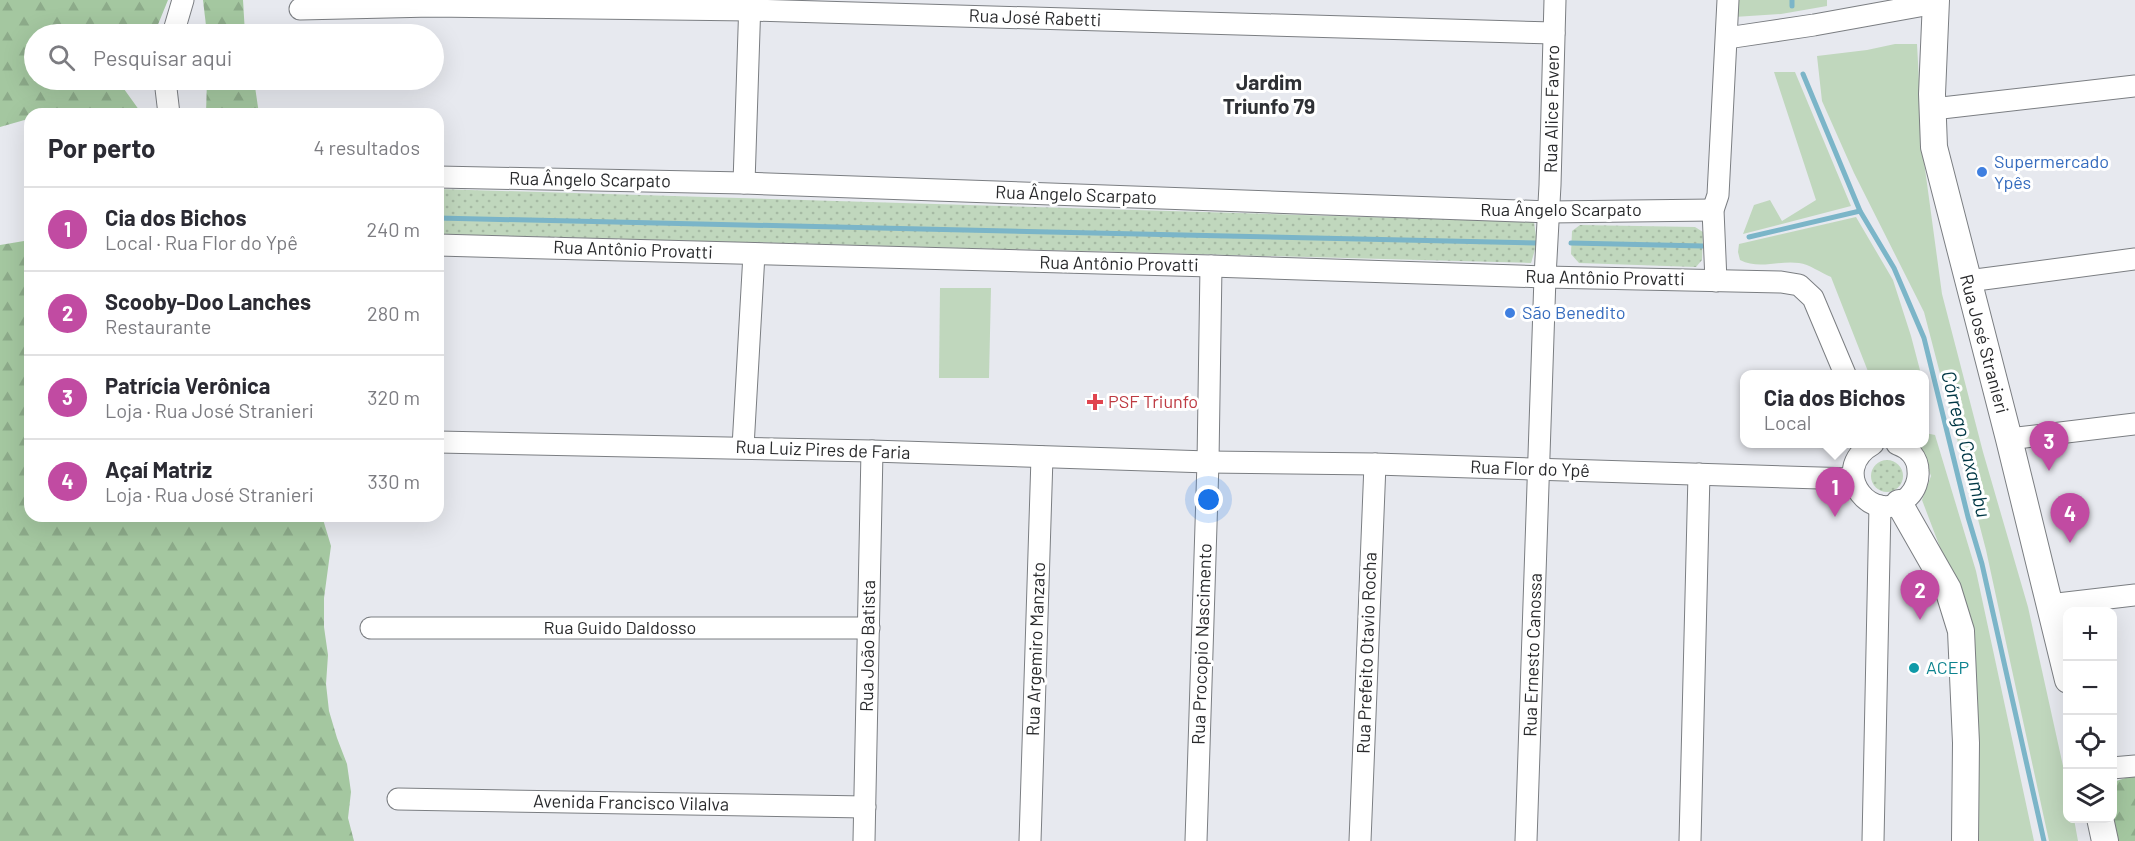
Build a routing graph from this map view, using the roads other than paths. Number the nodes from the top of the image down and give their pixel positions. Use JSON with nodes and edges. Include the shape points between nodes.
{"nodes":[{"id":1,"x":183,"y":0,"type":"edge"},
{"id":2,"x":1555,"y":0,"type":"edge"},
{"id":3,"x":1728,"y":0,"type":"edge"},
{"id":4,"x":1936,"y":1,"type":"edge"},
{"id":5,"x":750,"y":5,"type":"edge"},
{"id":6,"x":300,"y":9,"type":"dead end"},
{"id":7,"x":176,"y":24,"type":"edge"},
{"id":8,"x":1554,"y":33,"type":"junction"},
{"id":9,"x":1727,"y":38,"type":"junction"},
{"id":10,"x":2135,"y":86,"type":"edge"},
{"id":11,"x":166,"y":90,"type":"edge"},
{"id":12,"x":168,"y":108,"type":"edge"},
{"id":13,"x":1933,"y":109,"type":"junction"},
{"id":14,"x":444,"y":177,"type":"edge"},
{"id":15,"x":744,"y":183,"type":"junction"},
{"id":16,"x":1713,"y":210,"type":"junction"},
{"id":17,"x":1549,"y":212,"type":"junction"},
{"id":18,"x":444,"y":245,"type":"edge"},
{"id":19,"x":754,"y":254,"type":"junction"},
{"id":20,"x":2135,"y":259,"type":"edge"},
{"id":21,"x":1211,"y":266,"type":"junction"},
{"id":22,"x":1545,"y":278,"type":"junction"},
{"id":23,"x":1716,"y":281,"type":"junction"},
{"id":24,"x":1968,"y":281,"type":"junction"},
{"id":25,"x":1843,"y":370,"type":"edge"},
{"id":26,"x":2135,"y":424,"type":"edge"},
{"id":27,"x":2009,"y":439,"type":"junction"},
{"id":28,"x":444,"y":442,"type":"edge"},
{"id":29,"x":743,"y":447,"type":"junction"},
{"id":30,"x":1868,"y":448,"type":"edge"},
{"id":31,"x":1903,"y":448,"type":"edge"},
{"id":32,"x":872,"y":450,"type":"junction"},
{"id":33,"x":1042,"y":457,"type":"junction"},
{"id":34,"x":1208,"y":462,"type":"junction"},
{"id":35,"x":1375,"y":464,"type":"junction"},
{"id":36,"x":1539,"y":469,"type":"junction"},
{"id":37,"x":1699,"y":474,"type":"junction"},
{"id":38,"x":1853,"y":479,"type":"junction"},
{"id":39,"x":1889,"y":505,"type":"junction"},
{"id":40,"x":2135,"y":595,"type":"edge"},
{"id":41,"x":2049,"y":605,"type":"junction"},
{"id":42,"x":371,"y":628,"type":"dead end"},
{"id":43,"x":869,"y":628,"type":"junction"},
{"id":44,"x":2063,"y":664,"type":"edge"},
{"id":45,"x":2135,"y":766,"type":"edge"},
{"id":46,"x":2117,"y":768,"type":"edge"},
{"id":47,"x":398,"y":799,"type":"dead end"},
{"id":48,"x":865,"y":807,"type":"junction"},
{"id":49,"x":2101,"y":823,"type":"edge"},
{"id":50,"x":864,"y":841,"type":"edge"},
{"id":51,"x":1030,"y":841,"type":"edge"},
{"id":52,"x":1196,"y":841,"type":"edge"},
{"id":53,"x":1360,"y":841,"type":"edge"},
{"id":54,"x":1526,"y":841,"type":"edge"},
{"id":55,"x":1690,"y":841,"type":"edge"},
{"id":56,"x":1873,"y":841,"type":"edge"},
{"id":57,"x":1965,"y":841,"type":"edge"},
{"id":58,"x":2105,"y":841,"type":"edge"}],
"edges":[{"from":1,"to":7,"type":"street"},
{"from":2,"to":8,"type":"street","name":"Rua Alice Favero"},
{"from":3,"to":9,"type":"street"},
{"from":4,"to":9,"type":"street"},
{"from":4,"to":13,"type":"street","name":"Rua José Stranieri"},
{"from":5,"to":6,"type":"street","name":"Rua José Rabetti"},
{"from":5,"to":8,"type":"street","name":"Rua José Rabetti"},
{"from":5,"to":15,"type":"street"},
{"from":8,"to":17,"type":"street","name":"Rua Alice Favero"},
{"from":9,"to":16,"type":"street","via":[[1718,195]]},
{"from":10,"to":13,"type":"street"},
{"from":11,"to":12,"type":"street"},
{"from":13,"to":24,"type":"street","name":"Rua José Stranieri","via":[[1934,147]]},
{"from":14,"to":15,"type":"street","name":"Rua Ângelo Scarpato"},
{"from":15,"to":17,"type":"street","name":"Rua Ângelo Scarpato"},
{"from":16,"to":17,"type":"street","name":"Rua Ângelo Scarpato"},
{"from":16,"to":23,"type":"street"},
{"from":17,"to":22,"type":"street","name":"Rua Alice Favero"},
{"from":18,"to":19,"type":"street","name":"Rua Antônio Provatti"},
{"from":19,"to":21,"type":"street","name":"Rua Antônio Provatti"},
{"from":19,"to":29,"type":"street"},
{"from":20,"to":24,"type":"street"},
{"from":21,"to":22,"type":"street","name":"Rua Antônio Provatti"},
{"from":21,"to":34,"type":"street","name":"Rua Procopio Nascimento"},
{"from":22,"to":23,"type":"street","name":"Rua Antônio Provatti"},
{"from":22,"to":36,"type":"street","name":"Rua Alice Favero"},
{"from":23,"to":25,"type":"street","name":"Rua Antônio Provatti","via":[[1799,285],[1813,298]]},
{"from":24,"to":27,"type":"street","name":"Rua José Stranieri"},
{"from":26,"to":27,"type":"street"},
{"from":27,"to":41,"type":"street","name":"Rua José Stranieri"},
{"from":28,"to":29,"type":"street","name":"Rua Luiz Pires de Faria"},
{"from":29,"to":32,"type":"street","name":"Rua Luiz Pires de Faria"},
{"from":30,"to":38,"type":"street","via":[[1855,462]]},
{"from":31,"to":39,"type":"street","via":[[1916,461],[1914,490]]},
{"from":32,"to":33,"type":"street","name":"Rua Luiz Pires de Faria"},
{"from":32,"to":43,"type":"street","name":"Rua João Batista"},
{"from":33,"to":34,"type":"street","name":"Rua Luiz Pires de Faria"},
{"from":33,"to":51,"type":"street","name":"Rua Argemiro Manzato"},
{"from":34,"to":35,"type":"street","name":"Rua Flor do Ypê"},
{"from":34,"to":52,"type":"street","name":"Rua Procopio Nascimento"},
{"from":35,"to":36,"type":"street","name":"Rua Flor do Ypê"},
{"from":35,"to":53,"type":"street","name":"Rua Prefeito Otavio Rocha"},
{"from":36,"to":37,"type":"street","name":"Rua Flor do Ypê"},
{"from":36,"to":54,"type":"street","name":"Rua Ernesto Canossa"},
{"from":37,"to":38,"type":"street","name":"Rua Flor do Ypê"},
{"from":37,"to":55,"type":"street"},
{"from":38,"to":39,"type":"street","via":[[1862,497],[1870,503]]},
{"from":39,"to":56,"type":"street"},
{"from":39,"to":57,"type":"street","via":[[1948,589],[1960,631],[1966,743]]},
{"from":40,"to":41,"type":"street"},
{"from":41,"to":44,"type":"street","name":"Rua José Stranieri"},
{"from":42,"to":43,"type":"street","name":"Rua Guido Daldosso"},
{"from":43,"to":48,"type":"street","name":"Rua João Batista"},
{"from":45,"to":46,"type":"street"},
{"from":47,"to":48,"type":"street","name":"Avenida Francisco Vilalva"},
{"from":48,"to":50,"type":"street","name":"Rua João Batista"},
{"from":49,"to":58,"type":"street"}]}
